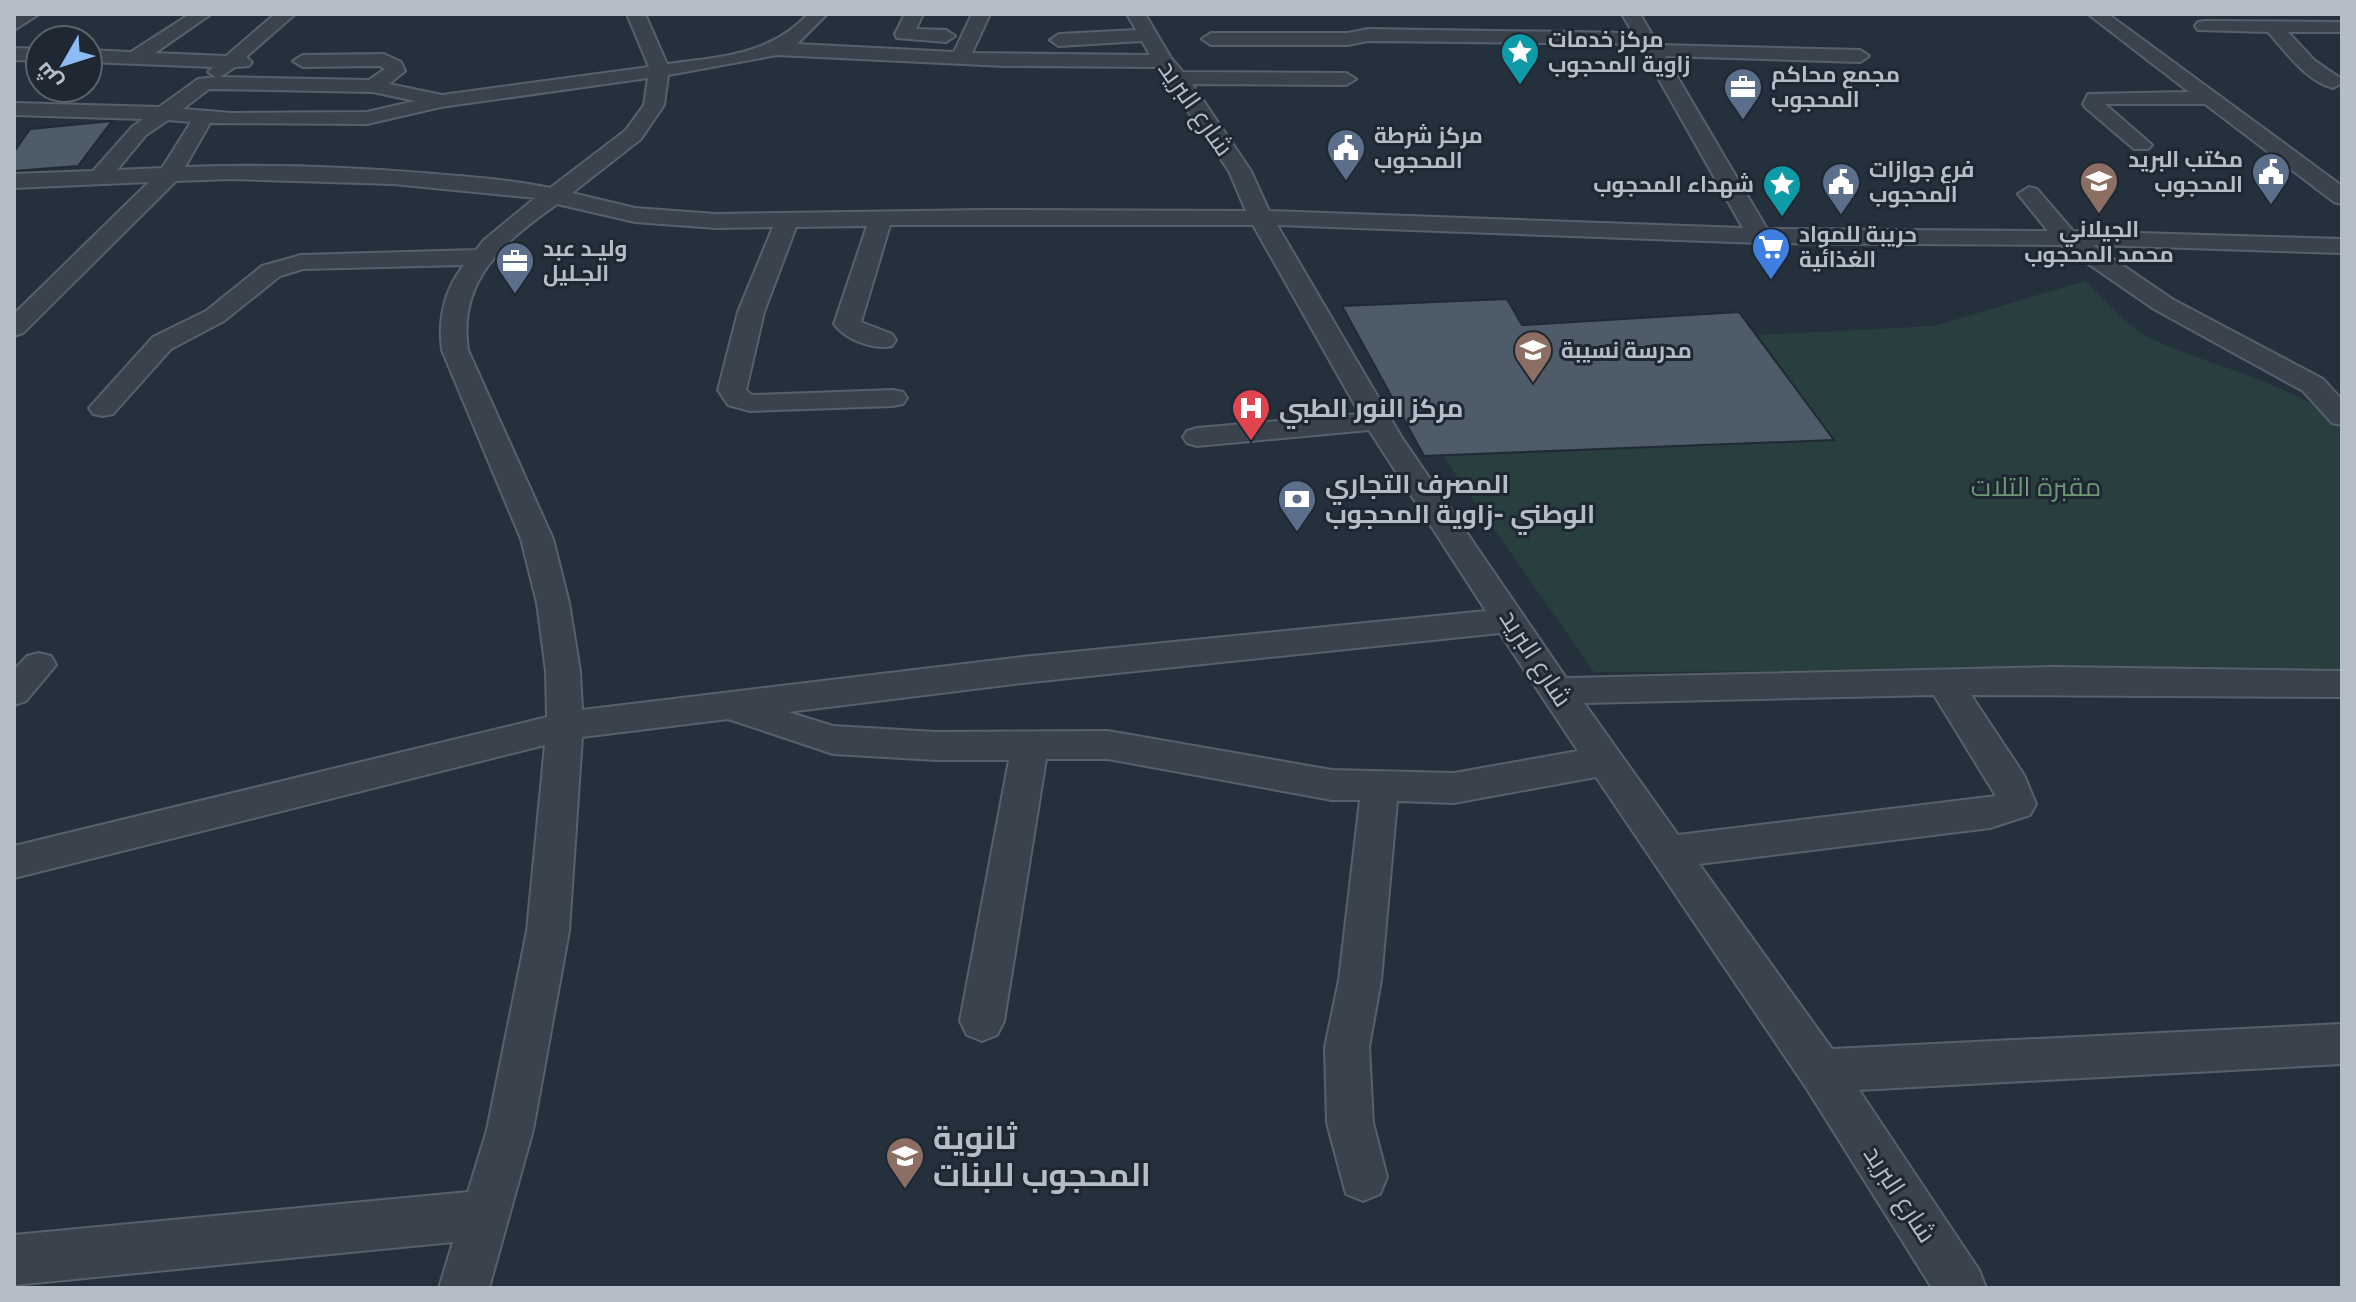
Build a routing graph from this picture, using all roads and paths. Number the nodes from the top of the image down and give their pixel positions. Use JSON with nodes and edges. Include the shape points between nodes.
{"nodes":[{"id":1,"x":30,"y":14,"type":"edge"},
{"id":2,"x":202,"y":14,"type":"edge"},
{"id":3,"x":286,"y":14,"type":"edge"},
{"id":4,"x":636,"y":14,"type":"edge"},
{"id":5,"x":818,"y":14,"type":"edge"},
{"id":6,"x":914,"y":14,"type":"edge"},
{"id":7,"x":981,"y":14,"type":"edge"},
{"id":8,"x":1631,"y":14,"type":"edge"},
{"id":9,"x":2097,"y":14,"type":"edge"},
{"id":10,"x":14,"y":25,"type":"edge"},
{"id":11,"x":2204,"y":26,"type":"dead end"},
{"id":12,"x":2273,"y":27,"type":"junction"},
{"id":13,"x":2342,"y":27,"type":"edge"},
{"id":14,"x":969,"y":37,"type":"junction"},
{"id":15,"x":993,"y":39,"type":"dead end"},
{"id":16,"x":1211,"y":39,"type":"dead end"},
{"id":17,"x":1038,"y":41,"type":"dead end"},
{"id":18,"x":1648,"y":44,"type":"junction"},
{"id":19,"x":1156,"y":47,"type":"edge"},
{"id":20,"x":777,"y":49,"type":"junction"},
{"id":21,"x":1860,"y":56,"type":"dead end"},
{"id":22,"x":104,"y":57,"type":"edge"},
{"id":23,"x":135,"y":58,"type":"junction"},
{"id":24,"x":960,"y":58,"type":"junction"},
{"id":25,"x":229,"y":62,"type":"junction"},
{"id":26,"x":659,"y":71,"type":"junction"},
{"id":27,"x":1346,"y":79,"type":"dead end"},
{"id":28,"x":2333,"y":82,"type":"dead end"},
{"id":29,"x":205,"y":83,"type":"junction"},
{"id":30,"x":373,"y":86,"type":"junction"},
{"id":31,"x":2209,"y":98,"type":"junction"},
{"id":32,"x":442,"y":101,"type":"junction"},
{"id":33,"x":14,"y":109,"type":"edge"},
{"id":34,"x":163,"y":113,"type":"junction"},
{"id":35,"x":203,"y":118,"type":"junction"},
{"id":36,"x":2141,"y":145,"type":"dead end"},
{"id":37,"x":170,"y":174,"type":"junction"},
{"id":38,"x":101,"y":175,"type":"junction"},
{"id":39,"x":14,"y":181,"type":"edge"},
{"id":40,"x":2029,"y":194,"type":"dead end"},
{"id":41,"x":554,"y":195,"type":"junction"},
{"id":42,"x":2342,"y":197,"type":"edge"},
{"id":43,"x":1261,"y":218,"type":"junction"},
{"id":44,"x":880,"y":220,"type":"junction"},
{"id":45,"x":787,"y":221,"type":"junction"},
{"id":46,"x":1759,"y":236,"type":"junction"},
{"id":47,"x":2067,"y":238,"type":"junction"},
{"id":48,"x":2342,"y":246,"type":"edge"},
{"id":49,"x":479,"y":257,"type":"junction"},
{"id":50,"x":14,"y":328,"type":"edge"},
{"id":51,"x":883,"y":340,"type":"dead end"},
{"id":52,"x":2342,"y":384,"type":"edge"},
{"id":53,"x":2313,"y":385,"type":"junction"},
{"id":54,"x":893,"y":398,"type":"dead end"},
{"id":55,"x":103,"y":408,"type":"dead end"},
{"id":56,"x":2342,"y":417,"type":"edge"},
{"id":57,"x":1378,"y":421,"type":"junction"},
{"id":58,"x":1197,"y":437,"type":"dead end"},
{"id":59,"x":1511,"y":620,"type":"junction"},
{"id":60,"x":39,"y":665,"type":"dead end"},
{"id":61,"x":1944,"y":682,"type":"junction"},
{"id":62,"x":2342,"y":684,"type":"edge"},
{"id":63,"x":1556,"y":691,"type":"junction"},
{"id":64,"x":14,"y":692,"type":"edge"},
{"id":65,"x":729,"y":706,"type":"junction"},
{"id":66,"x":565,"y":726,"type":"junction"},
{"id":67,"x":1030,"y":745,"type":"junction"},
{"id":68,"x":1606,"y":761,"type":"junction"},
{"id":69,"x":1380,"y":786,"type":"junction"},
{"id":70,"x":1669,"y":852,"type":"junction"},
{"id":71,"x":14,"y":862,"type":"edge"},
{"id":72,"x":982,"y":1021,"type":"dead end"},
{"id":73,"x":2342,"y":1044,"type":"edge"},
{"id":74,"x":1821,"y":1071,"type":"junction"},
{"id":75,"x":1363,"y":1177,"type":"dead end"},
{"id":76,"x":485,"y":1215,"type":"junction"},
{"id":77,"x":14,"y":1260,"type":"edge"},
{"id":78,"x":464,"y":1288,"type":"edge"},
{"id":79,"x":1961,"y":1288,"type":"edge"}],
"edges":[{"from":1,"to":10,"type":"street"},
{"from":2,"to":23,"type":"street"},
{"from":3,"to":25,"type":"street"},
{"from":4,"to":26,"type":"street"},
{"from":5,"to":20,"type":"street"},
{"from":6,"to":14,"type":"street","via":[[904,34]]},
{"from":7,"to":14,"type":"street"},
{"from":8,"to":18,"type":"street"},
{"from":9,"to":31,"type":"street"},
{"from":11,"to":12,"type":"street"},
{"from":12,"to":13,"type":"street"},
{"from":12,"to":28,"type":"street","via":[[2308,65]]},
{"from":14,"to":15,"type":"street"},
{"from":14,"to":24,"type":"street"},
{"from":16,"to":18,"type":"street","via":[[1368,35]]},
{"from":17,"to":19,"type":"street"},
{"from":18,"to":21,"type":"street"},
{"from":18,"to":46,"type":"street"},
{"from":19,"to":24,"type":"street"},
{"from":19,"to":27,"type":"street"},
{"from":19,"to":43,"type":"street","name":"شارع البريد","via":[[1240,171]]},
{"from":20,"to":24,"type":"street"},
{"from":20,"to":26,"type":"street"},
{"from":22,"to":23,"type":"street"},
{"from":23,"to":25,"type":"street"},
{"from":25,"to":29,"type":"street"},
{"from":25,"to":30,"type":"street","via":[[384,60],[394,66],[395,71]]},
{"from":26,"to":32,"type":"street"},
{"from":26,"to":41,"type":"street","via":[[653,105],[632,136]]},
{"from":29,"to":30,"type":"street"},
{"from":29,"to":34,"type":"street"},
{"from":30,"to":32,"type":"street"},
{"from":31,"to":36,"type":"street","via":[[2095,98],[2093,104]]},
{"from":31,"to":42,"type":"street"},
{"from":32,"to":35,"type":"street","via":[[367,118]]},
{"from":33,"to":34,"type":"street"},
{"from":34,"to":35,"type":"street"},
{"from":34,"to":38,"type":"street","via":[[119,150]]},
{"from":35,"to":37,"type":"street"},
{"from":37,"to":38,"type":"street"},
{"from":37,"to":41,"type":"street","via":[[393,177]]},
{"from":37,"to":50,"type":"street"},
{"from":38,"to":39,"type":"street"},
{"from":40,"to":47,"type":"street"},
{"from":41,"to":45,"type":"street","via":[[670,220]]},
{"from":41,"to":49,"type":"street","via":[[510,226]]},
{"from":43,"to":44,"type":"street"},
{"from":43,"to":46,"type":"street"},
{"from":43,"to":57,"type":"street","name":"شارع البريد"},
{"from":44,"to":45,"type":"street"},
{"from":44,"to":51,"type":"street","via":[[847,324]]},
{"from":45,"to":54,"type":"street","via":[[751,312],[732,390],[750,403]]},
{"from":46,"to":47,"type":"street"},
{"from":47,"to":48,"type":"street"},
{"from":47,"to":53,"type":"street","via":[[2163,304]]},
{"from":49,"to":55,"type":"street","via":[[301,262],[271,271],[215,316],[162,343]]},
{"from":49,"to":66,"type":"street","via":[[452,320],[455,350],[537,539],[553,603]]},
{"from":52,"to":53,"type":"street"},
{"from":53,"to":56,"type":"street"},
{"from":57,"to":58,"type":"street"},
{"from":57,"to":59,"type":"street","name":"شارع البريد"},
{"from":59,"to":63,"type":"street","name":"شارع البريد"},
{"from":59,"to":65,"type":"street"},
{"from":60,"to":64,"type":"street"},
{"from":61,"to":62,"type":"street"},
{"from":61,"to":63,"type":"street"},
{"from":61,"to":70,"type":"street","via":[[2011,785],[2017,804],[1990,813]]},
{"from":63,"to":68,"type":"street","name":"شارع البريد"},
{"from":65,"to":66,"type":"street"},
{"from":65,"to":67,"type":"street","via":[[833,740]]},
{"from":66,"to":71,"type":"street"},
{"from":66,"to":76,"type":"street","via":[[548,931],[510,1130]]},
{"from":67,"to":69,"type":"street","via":[[1108,745],[1332,785]]},
{"from":67,"to":72,"type":"street"},
{"from":68,"to":69,"type":"street","via":[[1454,788]]},
{"from":68,"to":70,"type":"street","name":"شارع البريد"},
{"from":69,"to":75,"type":"street","via":[[1360,980],[1347,1047],[1350,1123]]},
{"from":70,"to":74,"type":"street","name":"شارع البريد"},
{"from":73,"to":74,"type":"street"},
{"from":74,"to":79,"type":"street","name":"شارع البريد"},
{"from":76,"to":77,"type":"street"},
{"from":76,"to":78,"type":"street"}]}
